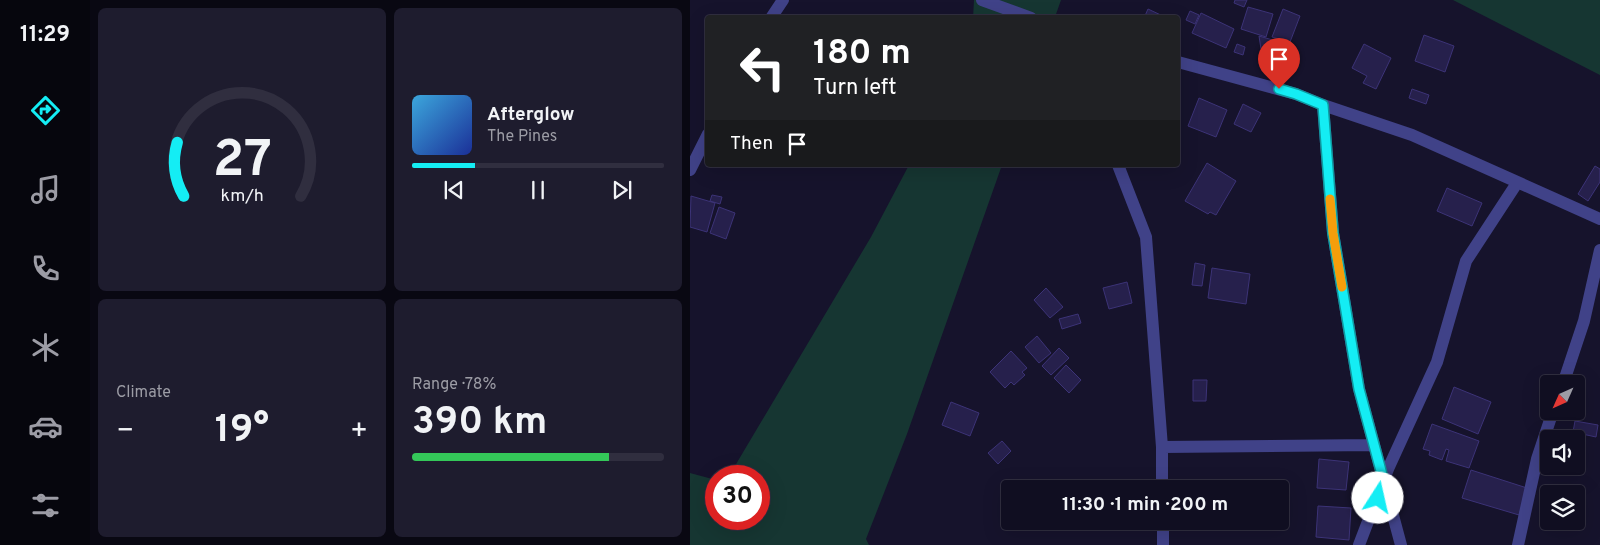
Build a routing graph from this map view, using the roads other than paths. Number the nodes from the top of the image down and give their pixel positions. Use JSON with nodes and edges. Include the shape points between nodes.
{"nodes":[{"id":1,"x":782,"y":0,"type":"edge"},
{"id":2,"x":982,"y":0,"type":"edge"},
{"id":3,"x":773,"y":15,"type":"edge"},
{"id":4,"x":1023,"y":15,"type":"edge"},
{"id":5,"x":1180,"y":63,"type":"edge"},
{"id":6,"x":1323,"y":105,"type":"junction"},
{"id":7,"x":705,"y":140,"type":"edge"},
{"id":8,"x":1119,"y":167,"type":"edge"},
{"id":9,"x":690,"y":170,"type":"edge"},
{"id":10,"x":1517,"y":183,"type":"junction"},
{"id":11,"x":1600,"y":219,"type":"edge"},
{"id":12,"x":1600,"y":250,"type":"edge"},
{"id":13,"x":1566,"y":375,"type":"edge"},
{"id":14,"x":1550,"y":420,"type":"edge"},
{"id":15,"x":1374,"y":445,"type":"junction"},
{"id":16,"x":1162,"y":447,"type":"junction"},
{"id":17,"x":1162,"y":480,"type":"edge"},
{"id":18,"x":1384,"y":482,"type":"junction"},
{"id":19,"x":1162,"y":530,"type":"edge"},
{"id":20,"x":1163,"y":545,"type":"edge"},
{"id":21,"x":1360,"y":545,"type":"edge"},
{"id":22,"x":1401,"y":545,"type":"edge"},
{"id":23,"x":1518,"y":545,"type":"edge"}],
"edges":[{"from":1,"to":3,"type":"street"},
{"from":2,"to":4,"type":"street"},
{"from":5,"to":6,"type":"street","via":[[1296,94]]},
{"from":6,"to":10,"type":"street","via":[[1412,135]]},
{"from":6,"to":15,"type":"street","via":[[1333,233],[1359,389]]},
{"from":7,"to":9,"type":"street"},
{"from":8,"to":16,"type":"street","via":[[1146,237]]},
{"from":10,"to":11,"type":"street"},
{"from":10,"to":18,"type":"street","via":[[1466,261],[1437,362]]},
{"from":12,"to":13,"type":"street","via":[[1584,321]]},
{"from":14,"to":23,"type":"street","via":[[1537,459]]},
{"from":15,"to":16,"type":"street"},
{"from":15,"to":18,"type":"street"},
{"from":16,"to":17,"type":"street"},
{"from":18,"to":21,"type":"street"},
{"from":18,"to":22,"type":"street"},
{"from":19,"to":20,"type":"street"}]}
